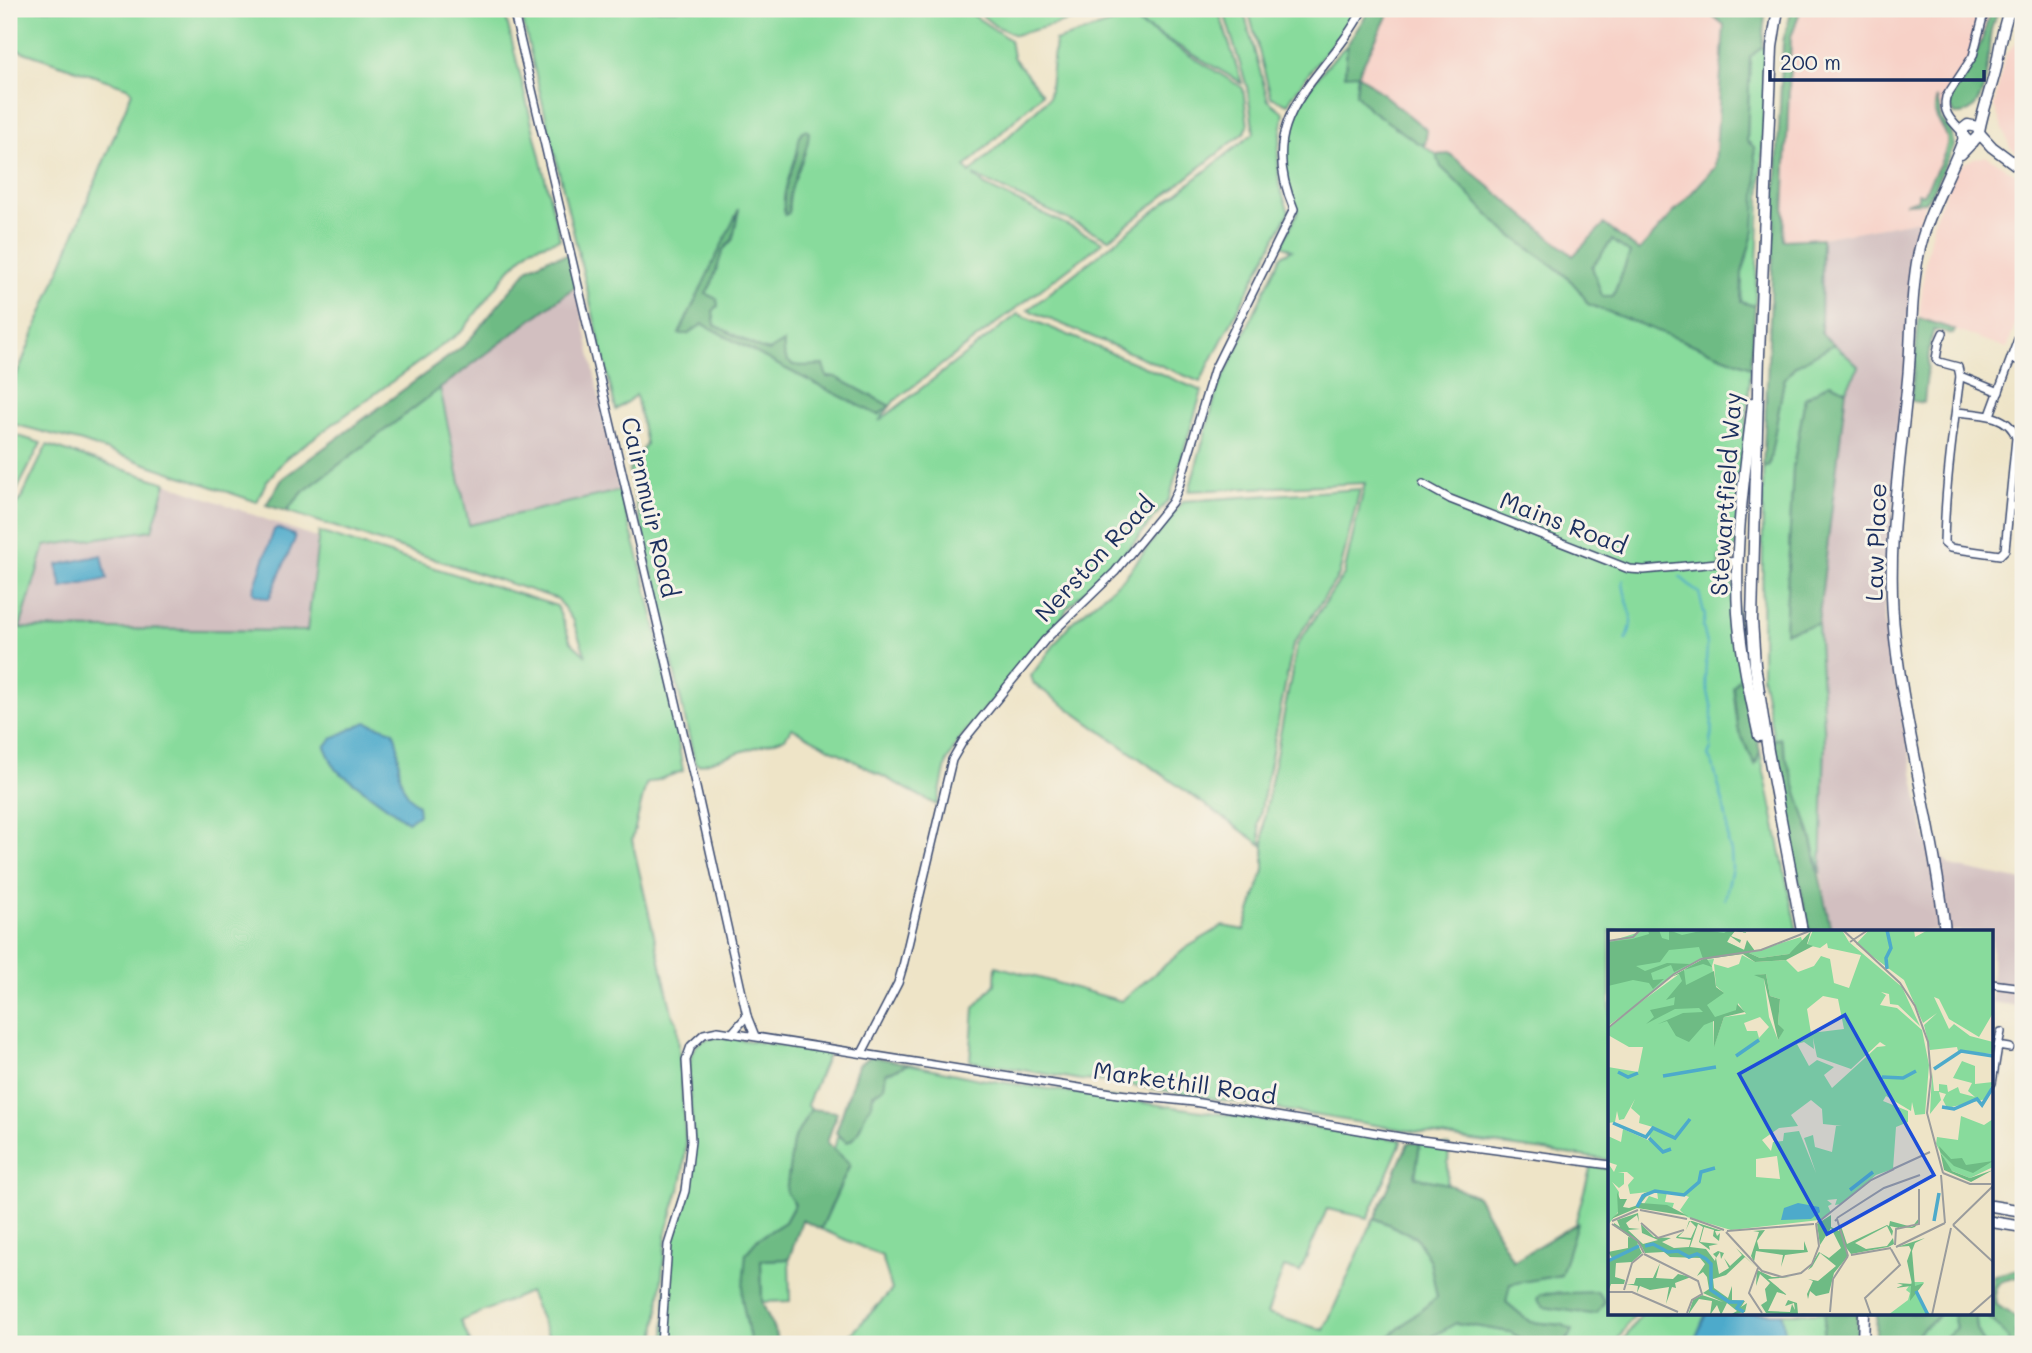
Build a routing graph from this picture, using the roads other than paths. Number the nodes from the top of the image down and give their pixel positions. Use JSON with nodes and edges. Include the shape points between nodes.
{"nodes":[{"id":1,"x":513,"y":9,"type":"edge"},
{"id":2,"x":1363,"y":9,"type":"edge"},
{"id":3,"x":1985,"y":9,"type":"edge"},
{"id":4,"x":2010,"y":9,"type":"edge"},
{"id":5,"x":1778,"y":11,"type":"edge"},
{"id":6,"x":1971,"y":134,"type":"junction"},
{"id":7,"x":2023,"y":167,"type":"edge"},
{"id":8,"x":2023,"y":326,"type":"edge"},
{"id":9,"x":1943,"y":333,"type":"dead end"},
{"id":10,"x":1759,"y":354,"type":"junction"},
{"id":11,"x":2011,"y":358,"type":"junction"},
{"id":12,"x":2023,"y":362,"type":"edge"},
{"id":13,"x":1960,"y":376,"type":"junction"},
{"id":14,"x":1999,"y":391,"type":"junction"},
{"id":15,"x":1956,"y":412,"type":"junction"},
{"id":16,"x":1990,"y":415,"type":"junction"},
{"id":17,"x":1423,"y":484,"type":"dead end"},
{"id":18,"x":2010,"y":506,"type":"junction"},
{"id":19,"x":2023,"y":507,"type":"edge"},
{"id":20,"x":1738,"y":561,"type":"junction"},
{"id":21,"x":1776,"y":802,"type":"junction"},
{"id":22,"x":1802,"y":930,"type":"edge"},
{"id":23,"x":1945,"y":930,"type":"edge"},
{"id":24,"x":1994,"y":984,"type":"edge"},
{"id":25,"x":2023,"y":988,"type":"edge"},
{"id":26,"x":747,"y":1016,"type":"junction"},
{"id":27,"x":733,"y":1032,"type":"junction"},
{"id":28,"x":2001,"y":1032,"type":"dead end"},
{"id":29,"x":755,"y":1036,"type":"junction"},
{"id":30,"x":1998,"y":1046,"type":"junction"},
{"id":31,"x":2010,"y":1048,"type":"dead end"},
{"id":32,"x":862,"y":1053,"type":"junction"},
{"id":33,"x":1994,"y":1071,"type":"edge"},
{"id":34,"x":1608,"y":1165,"type":"edge"},
{"id":35,"x":1994,"y":1206,"type":"edge"},
{"id":36,"x":2018,"y":1210,"type":"edge"},
{"id":37,"x":1994,"y":1222,"type":"edge"},
{"id":38,"x":2011,"y":1225,"type":"junction"},
{"id":39,"x":2023,"y":1227,"type":"edge"},
{"id":40,"x":1864,"y":1314,"type":"edge"},
{"id":41,"x":661,"y":1344,"type":"edge"},
{"id":42,"x":1863,"y":1344,"type":"edge"}],
"edges":[{"from":1,"to":26,"type":"street","name":"Cairnmuir Road"},
{"from":2,"to":32,"type":"street","name":"Nerston Road","via":[[1311,80],[1287,123],[1282,166],[1294,209],[1214,370],[1172,502],[1115,572],[1045,640],[962,741],[952,760],[898,983]]},
{"from":3,"to":6,"type":"street","via":[[1973,56],[1946,97],[1945,112]]},
{"from":4,"to":6,"type":"street","name":"Law Place","via":[[1996,67]]},
{"from":5,"to":10,"type":"street","name":"Stewartfield Way","via":[[1772,47]]},
{"from":6,"to":7,"type":"street"},
{"from":6,"to":23,"type":"street","name":"Law Place","via":[[1931,212],[1917,258],[1891,587],[1901,688]]},
{"from":8,"to":11,"type":"street"},
{"from":9,"to":13,"type":"street","via":[[1936,359],[1960,369]]},
{"from":10,"to":20,"type":"street","name":"Stewartfield Way"},
{"from":10,"to":21,"type":"street","name":"Stewartfield Way","via":[[1752,620]]},
{"from":11,"to":12,"type":"street"},
{"from":11,"to":14,"type":"street"},
{"from":13,"to":14,"type":"street"},
{"from":13,"to":15,"type":"street"},
{"from":14,"to":16,"type":"street"},
{"from":15,"to":16,"type":"street"},
{"from":15,"to":18,"type":"street","via":[[1945,545],[2000,555]]},
{"from":16,"to":18,"type":"street","via":[[2012,427],[2016,438]]},
{"from":17,"to":20,"type":"street","name":"Mains Road","via":[[1450,499],[1629,569]]},
{"from":18,"to":19,"type":"street"},
{"from":20,"to":21,"type":"street","name":"Stewartfield Way","via":[[1744,661]]},
{"from":21,"to":22,"type":"street","name":"Stewartfield Way"},
{"from":24,"to":25,"type":"street"},
{"from":26,"to":27,"type":"street"},
{"from":26,"to":29,"type":"street","name":"Cairnmuir Road"},
{"from":27,"to":29,"type":"street"},
{"from":27,"to":41,"type":"street","via":[[704,1034],[691,1046],[686,1060],[691,1141],[685,1191],[668,1245]]},
{"from":28,"to":30,"type":"street"},
{"from":29,"to":32,"type":"street","name":"Markethill Road"},
{"from":30,"to":31,"type":"street"},
{"from":30,"to":33,"type":"street"},
{"from":32,"to":34,"type":"street","name":"Markethill Road"},
{"from":35,"to":36,"type":"street"},
{"from":36,"to":38,"type":"street"},
{"from":37,"to":38,"type":"street"},
{"from":38,"to":39,"type":"street"},
{"from":40,"to":42,"type":"street"}]}
